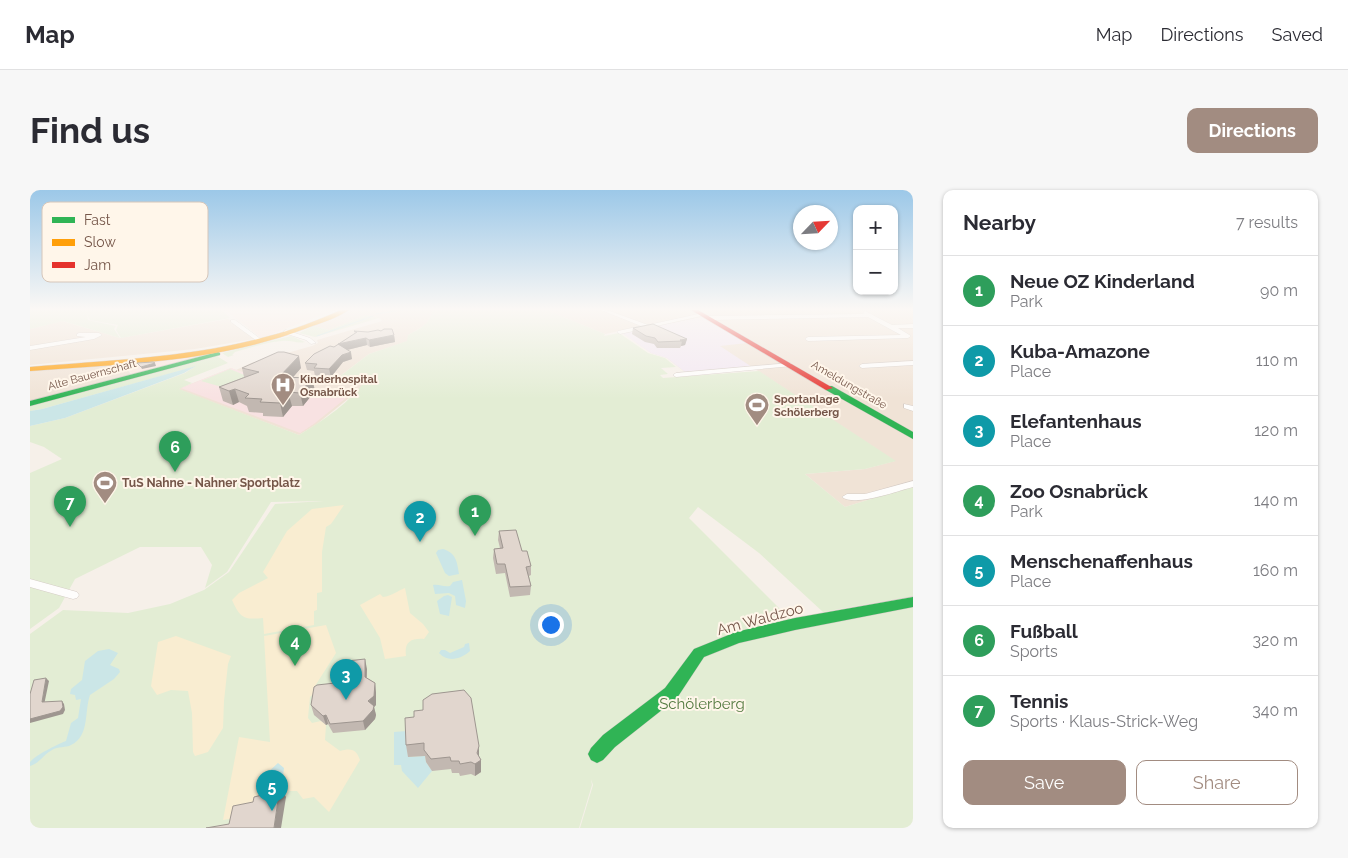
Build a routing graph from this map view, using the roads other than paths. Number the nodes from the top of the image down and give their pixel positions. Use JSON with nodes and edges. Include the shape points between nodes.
{"nodes":[{"id":1,"x":80,"y":340,"type":"edge"},
{"id":2,"x":259,"y":340,"type":"edge"},
{"id":3,"x":265,"y":340,"type":"edge"},
{"id":4,"x":309,"y":340,"type":"edge"},
{"id":5,"x":746,"y":340,"type":"edge"},
{"id":6,"x":313,"y":343,"type":"dead end"},
{"id":7,"x":30,"y":348,"type":"edge"},
{"id":8,"x":218,"y":354,"type":"dead end"},
{"id":9,"x":913,"y":363,"type":"edge"},
{"id":10,"x":790,"y":365,"type":"junction"},
{"id":11,"x":862,"y":366,"type":"dead end"},
{"id":12,"x":30,"y":368,"type":"edge"},
{"id":13,"x":676,"y":374,"type":"dead end"},
{"id":14,"x":30,"y":404,"type":"edge"},
{"id":15,"x":913,"y":436,"type":"edge"},
{"id":16,"x":913,"y":484,"type":"edge"},
{"id":17,"x":847,"y":497,"type":"dead end"},
{"id":18,"x":30,"y":583,"type":"edge"},
{"id":19,"x":73,"y":595,"type":"dead end"},
{"id":20,"x":913,"y":602,"type":"edge"},
{"id":21,"x":598,"y":754,"type":"dead end"}],
"edges":[{"from":1,"to":7,"type":"street"},
{"from":2,"to":12,"type":"street","via":[[197,351]]},
{"from":3,"to":12,"type":"street","via":[[221,350]]},
{"from":4,"to":6,"type":"street"},
{"from":5,"to":10,"type":"street","name":"Ameldungstraße"},
{"from":8,"to":14,"type":"street","name":"Alte Bauernschaft"},
{"from":9,"to":11,"type":"street"},
{"from":10,"to":13,"type":"street"},
{"from":10,"to":15,"type":"street","name":"Ameldungstraße"},
{"from":16,"to":17,"type":"street","via":[[865,497]]},
{"from":18,"to":19,"type":"street"},
{"from":20,"to":21,"type":"street","name":"Am Waldzoo","via":[[802,622],[736,638],[699,653],[671,693],[609,741]]}]}
